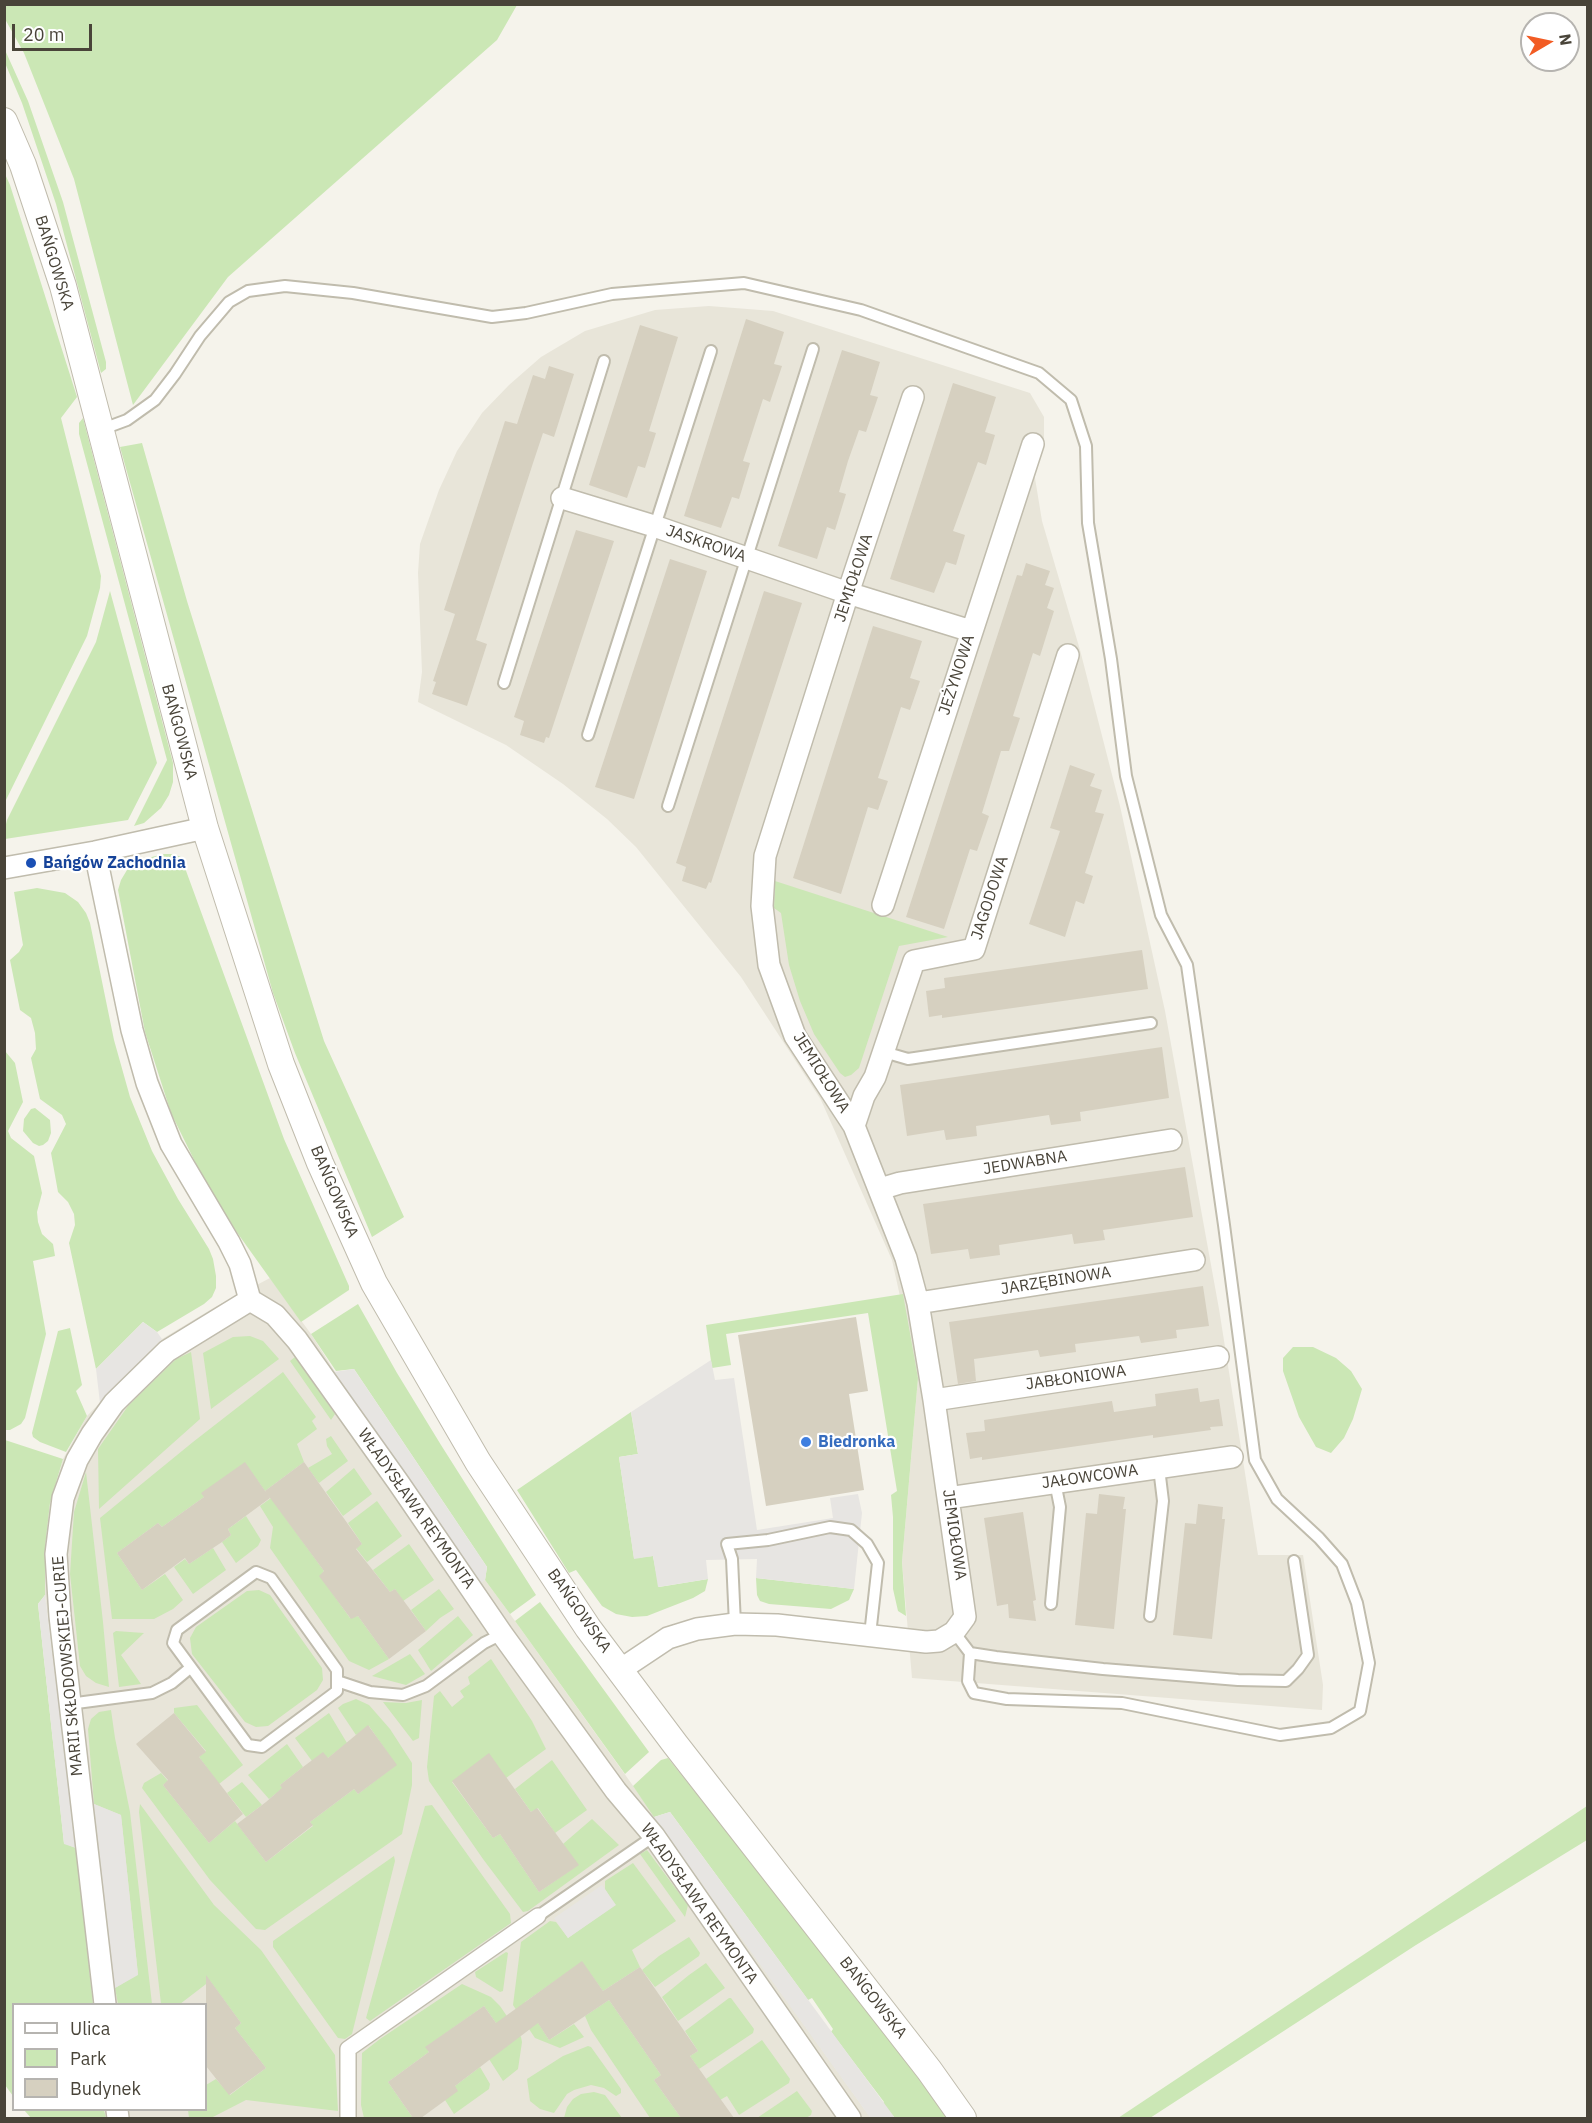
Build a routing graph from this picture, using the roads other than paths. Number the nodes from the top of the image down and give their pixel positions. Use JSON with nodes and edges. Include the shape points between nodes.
{"nodes":[{"id":1,"x":4,"y":121,"type":"edge"},
{"id":2,"x":813,"y":349,"type":"dead end"},
{"id":3,"x":711,"y":351,"type":"dead end"},
{"id":4,"x":604,"y":361,"type":"dead end"},
{"id":5,"x":913,"y":397,"type":"dead end"},
{"id":6,"x":100,"y":430,"type":"junction"},
{"id":7,"x":1033,"y":444,"type":"dead end"},
{"id":8,"x":562,"y":498,"type":"junction"},
{"id":9,"x":654,"y":526,"type":"junction"},
{"id":10,"x":747,"y":558,"type":"junction"},
{"id":11,"x":848,"y":593,"type":"junction"},
{"id":12,"x":971,"y":631,"type":"junction"},
{"id":13,"x":1068,"y":655,"type":"dead end"},
{"id":14,"x":504,"y":683,"type":"dead end"},
{"id":15,"x":588,"y":735,"type":"dead end"},
{"id":16,"x":668,"y":806,"type":"dead end"},
{"id":17,"x":205,"y":828,"type":"junction"},
{"id":18,"x":95,"y":852,"type":"junction"},
{"id":19,"x":4,"y":868,"type":"edge"},
{"id":20,"x":883,"y":905,"type":"dead end"},
{"id":21,"x":1151,"y":1023,"type":"dead end"},
{"id":22,"x":884,"y":1052,"type":"junction"},
{"id":23,"x":854,"y":1126,"type":"junction"},
{"id":24,"x":1171,"y":1140,"type":"dead end"},
{"id":25,"x":880,"y":1189,"type":"junction"},
{"id":26,"x":1194,"y":1260,"type":"dead end"},
{"id":27,"x":250,"y":1300,"type":"junction"},
{"id":28,"x":918,"y":1303,"type":"junction"},
{"id":29,"x":1218,"y":1357,"type":"dead end"},
{"id":30,"x":934,"y":1400,"type":"junction"},
{"id":31,"x":1232,"y":1457,"type":"dead end"},
{"id":32,"x":1159,"y":1468,"type":"junction"},
{"id":33,"x":1055,"y":1482,"type":"junction"},
{"id":34,"x":948,"y":1498,"type":"junction"},
{"id":35,"x":1294,"y":1562,"type":"dead end"},
{"id":36,"x":1051,"y":1604,"type":"dead end"},
{"id":37,"x":1150,"y":1616,"type":"dead end"},
{"id":38,"x":735,"y":1624,"type":"junction"},
{"id":39,"x":502,"y":1634,"type":"junction"},
{"id":40,"x":870,"y":1635,"type":"junction"},
{"id":41,"x":947,"y":1637,"type":"junction"},
{"id":42,"x":970,"y":1653,"type":"junction"},
{"id":43,"x":190,"y":1668,"type":"junction"},
{"id":44,"x":620,"y":1670,"type":"junction"},
{"id":45,"x":337,"y":1681,"type":"junction"},
{"id":46,"x":69,"y":1704,"type":"junction"},
{"id":47,"x":654,"y":1836,"type":"junction"},
{"id":48,"x":538,"y":1916,"type":"joint"},
{"id":49,"x":105,"y":2003,"type":"edge"},
{"id":50,"x":348,"y":2118,"type":"edge"},
{"id":51,"x":849,"y":2118,"type":"edge"},
{"id":52,"x":963,"y":2118,"type":"edge"}],
"edges":[{"from":1,"to":6,"type":"street","name":"BAŃGOWSKA","via":[[23,165],[63,286]]},
{"from":2,"to":10,"type":"lane"},
{"from":3,"to":9,"type":"lane"},
{"from":4,"to":8,"type":"lane"},
{"from":5,"to":11,"type":"street","name":"JEMIOŁOWA"},
{"from":6,"to":17,"type":"street","name":"BAŃGOWSKA"},
{"from":6,"to":42,"type":"lane","via":[[127,420],[155,400],[229,302],[248,291],[285,286],[353,293],[492,317],[612,294],[744,284],[861,310],[1039,373],[1071,400],[1086,446],[1088,523],[1126,776],[1161,915],[1187,965],[1255,1460],[1277,1499],[1342,1564],[1358,1603],[1369,1663],[1360,1711],[1331,1728],[1280,1735],[1122,1703],[1006,1699],[974,1693],[968,1681]]},
{"from":7,"to":12,"type":"street","name":"JEŻYNOWA"},
{"from":8,"to":9,"type":"street","name":"JASKROWA"},
{"from":8,"to":14,"type":"lane"},
{"from":9,"to":10,"type":"street","name":"JASKROWA"},
{"from":9,"to":15,"type":"lane"},
{"from":10,"to":11,"type":"street","name":"JASKROWA"},
{"from":10,"to":16,"type":"lane"},
{"from":11,"to":12,"type":"street","name":"JASKROWA"},
{"from":11,"to":23,"type":"street","name":"JEMIOŁOWA","via":[[765,856],[762,906],[769,965],[795,1036]]},
{"from":12,"to":20,"type":"street","name":"JEŻYNOWA"},
{"from":13,"to":22,"type":"street","name":"JAGODOWA","via":[[974,949],[914,961]]},
{"from":17,"to":18,"type":"street"},
{"from":17,"to":44,"type":"street","name":"BAŃGOWSKA","via":[[281,1064],[374,1283],[478,1462]]},
{"from":18,"to":19,"type":"street"},
{"from":18,"to":27,"type":"street","via":[[147,1083],[171,1144],[240,1264]]},
{"from":21,"to":22,"type":"lane","via":[[908,1059]]},
{"from":22,"to":23,"type":"street","name":"JAGODOWA"},
{"from":23,"to":25,"type":"street","name":"JEMIOŁOWA"},
{"from":24,"to":25,"type":"street","name":"JEDWABNA"},
{"from":25,"to":28,"type":"street","name":"JEMIOŁOWA"},
{"from":26,"to":28,"type":"street","name":"JARZĘBINOWA"},
{"from":27,"to":39,"type":"street","name":"WŁADYSŁAWA REYMONTA","via":[[275,1315],[297,1340]]},
{"from":27,"to":46,"type":"street","name":"MARII SKŁODOWSKIEJ-CURIE","via":[[167,1351],[114,1403],[76,1460],[63,1498],[56,1554]]},
{"from":28,"to":30,"type":"street","name":"JEMIOŁOWA"},
{"from":29,"to":30,"type":"street","name":"JABŁONIOWA"},
{"from":30,"to":34,"type":"street","name":"JEMIOŁOWA"},
{"from":31,"to":32,"type":"street","name":"JAŁOWCOWA"},
{"from":32,"to":33,"type":"street","name":"JAŁOWCOWA"},
{"from":32,"to":37,"type":"lane","via":[[1163,1501]]},
{"from":33,"to":34,"type":"street","name":"JAŁOWCOWA"},
{"from":33,"to":36,"type":"lane","via":[[1060,1507]]},
{"from":34,"to":41,"type":"street","name":"JEMIOŁOWA","via":[[965,1617]]},
{"from":35,"to":42,"type":"lane","via":[[1308,1655],[1286,1681],[1103,1669]]},
{"from":38,"to":40,"type":"street"},
{"from":38,"to":40,"type":"lane","via":[[732,1559],[727,1544],[830,1527],[851,1530],[867,1544],[878,1563]]},
{"from":38,"to":44,"type":"street","via":[[675,1635]]},
{"from":39,"to":45,"type":"lane","via":[[426,1686],[403,1695],[370,1692]]},
{"from":39,"to":47,"type":"street","name":"WŁADYSŁAWA REYMONTA","via":[[616,1791]]},
{"from":40,"to":41,"type":"street","via":[[926,1642]]},
{"from":41,"to":42,"type":"lane"},
{"from":43,"to":45,"type":"lane","via":[[248,1745],[262,1748],[337,1691]]},
{"from":43,"to":45,"type":"lane","via":[[173,1643],[177,1630],[256,1572],[271,1578],[337,1670]]},
{"from":43,"to":46,"type":"lane","via":[[152,1693]]},
{"from":44,"to":52,"type":"street","name":"BAŃGOWSKA"},
{"from":46,"to":49,"type":"street","name":"MARII SKŁODOWSKIEJ-CURIE"},
{"from":47,"to":48,"type":"lane"},
{"from":47,"to":51,"type":"street","name":"WŁADYSŁAWA REYMONTA"},
{"from":48,"to":50,"type":"street","via":[[348,2049]]}]}
